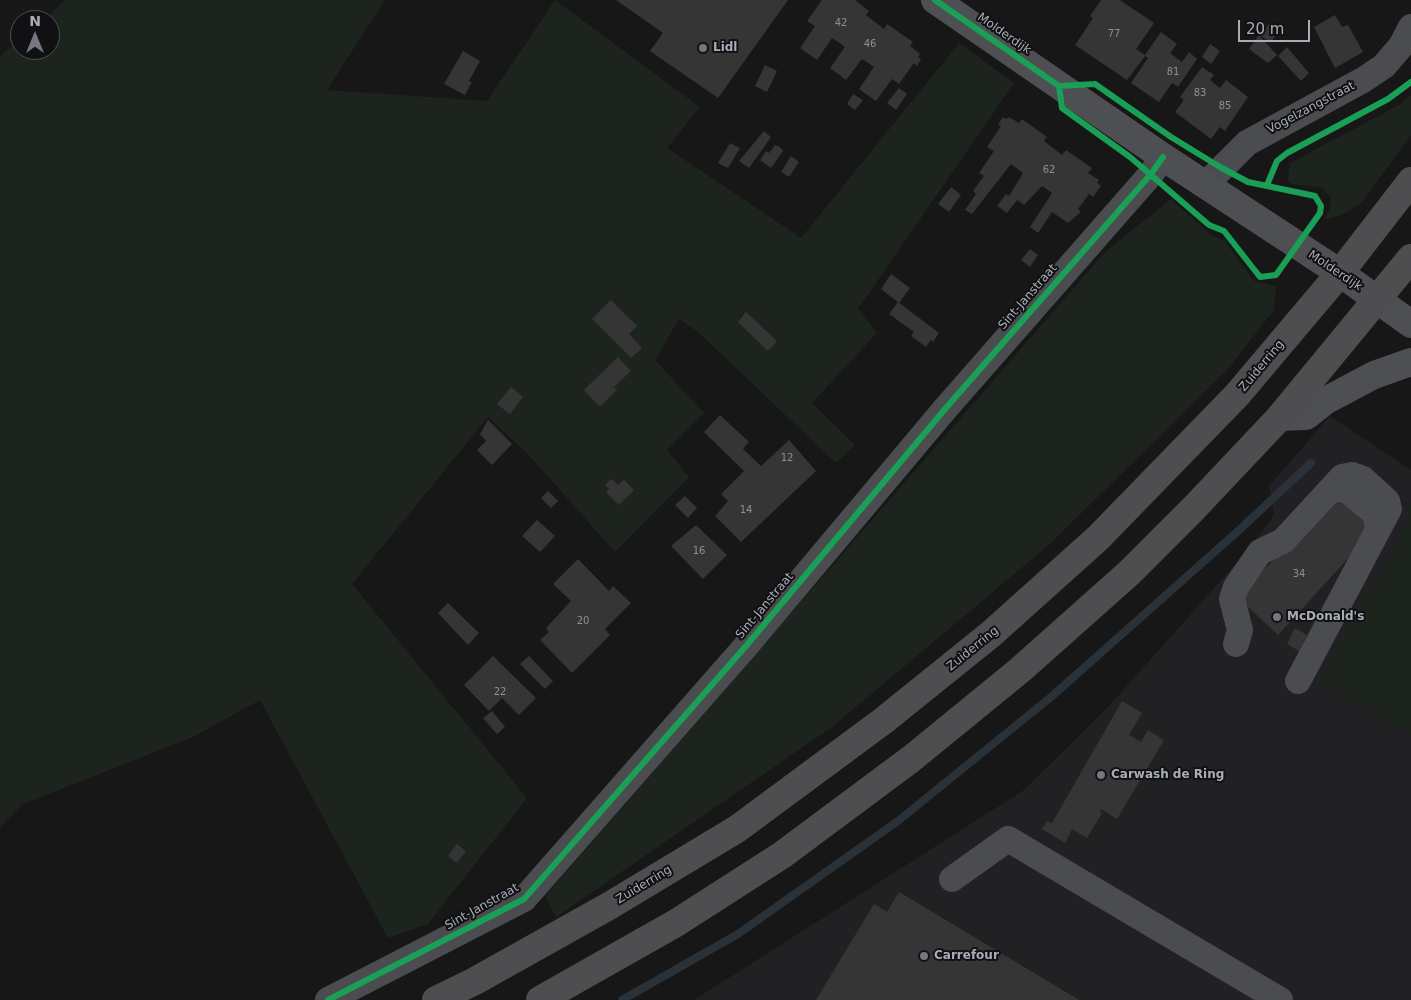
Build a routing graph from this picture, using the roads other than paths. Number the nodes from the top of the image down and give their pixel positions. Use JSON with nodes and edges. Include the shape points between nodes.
{"nodes":[{"id":1,"x":936,"y":0,"type":"edge"},
{"id":2,"x":1411,"y":27,"type":"edge"},
{"id":3,"x":1163,"y":157,"type":"junction"},
{"id":4,"x":1411,"y":181,"type":"edge"},
{"id":5,"x":1204,"y":185,"type":"junction"},
{"id":6,"x":1411,"y":258,"type":"edge"},
{"id":7,"x":1340,"y":274,"type":"junction"},
{"id":8,"x":1378,"y":301,"type":"junction"},
{"id":9,"x":1411,"y":324,"type":"edge"},
{"id":10,"x":1411,"y":362,"type":"edge"},
{"id":11,"x":1280,"y":417,"type":"junction"},
{"id":12,"x":1236,"y":644,"type":"dead end"},
{"id":13,"x":1298,"y":681,"type":"dead end"},
{"id":14,"x":952,"y":879,"type":"dead end"},
{"id":15,"x":328,"y":1000,"type":"edge"},
{"id":16,"x":436,"y":1000,"type":"edge"},
{"id":17,"x":540,"y":1000,"type":"edge"},
{"id":18,"x":1280,"y":1000,"type":"edge"}],
"edges":[{"from":1,"to":3,"type":"main road","name":"Molderdijk"},
{"from":2,"to":5,"type":"street","name":"Vogelzangstraat","via":[[1401,46],[1384,66],[1247,143]]},
{"from":3,"to":5,"type":"main road","name":"Molderdijk"},
{"from":3,"to":15,"type":"street","name":"Sint-Janstraat","via":[[746,646],[524,899]]},
{"from":4,"to":7,"type":"highway","name":"Zuiderring"},
{"from":5,"to":7,"type":"main road","name":"Molderdijk"},
{"from":6,"to":8,"type":"highway"},
{"from":7,"to":8,"type":"main road","name":"Molderdijk"},
{"from":7,"to":16,"type":"highway","name":"Zuiderring","via":[[1237,395],[1098,538],[991,634],[883,721],[737,829],[609,906]]},
{"from":8,"to":9,"type":"main road","name":"Molderdijk"},
{"from":8,"to":11,"type":"highway"},
{"from":10,"to":11,"type":"main road","via":[[1374,375],[1325,401],[1306,416]]},
{"from":11,"to":17,"type":"highway","via":[[1129,573],[1020,670],[911,759],[782,856],[676,923]]},
{"from":12,"to":13,"type":"street","via":[[1240,630],[1232,599],[1236,587],[1260,552],[1283,541],[1331,489],[1347,490],[1376,514],[1378,532]]},
{"from":14,"to":18,"type":"street","via":[[1008,839]]}]}
